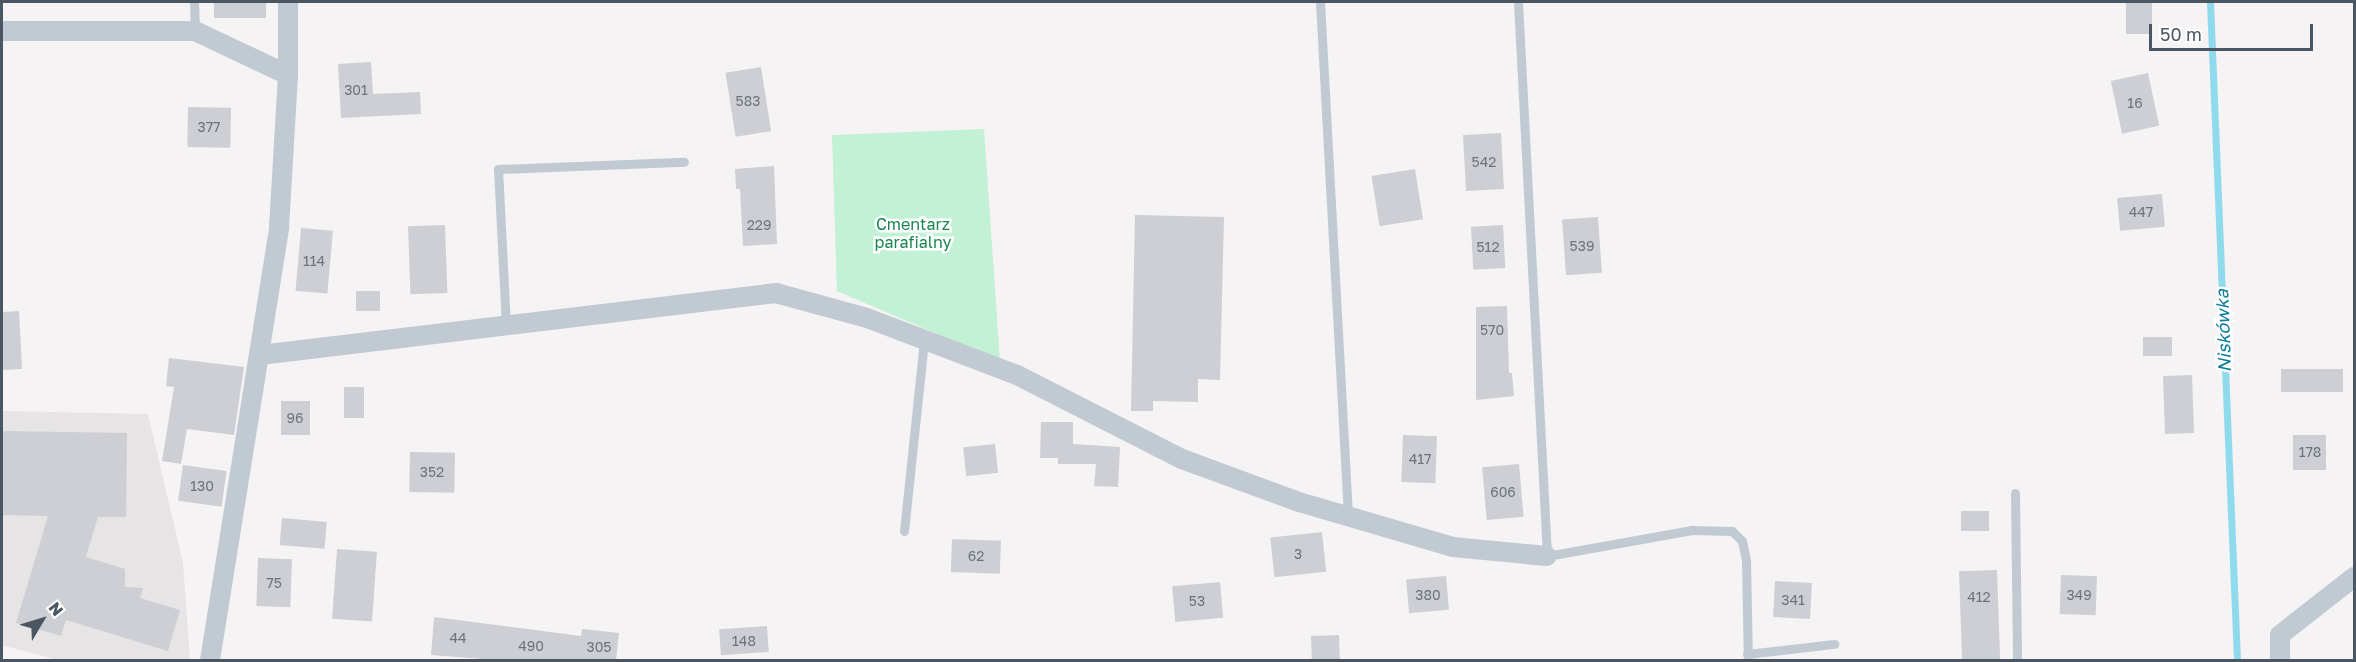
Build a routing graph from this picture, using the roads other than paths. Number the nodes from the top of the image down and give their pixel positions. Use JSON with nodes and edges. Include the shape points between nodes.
{"nodes":[{"id":1,"x":194,"y":2,"type":"edge"},
{"id":2,"x":288,"y":2,"type":"edge"},
{"id":3,"x":1320,"y":2,"type":"edge"},
{"id":4,"x":1518,"y":2,"type":"edge"},
{"id":5,"x":2,"y":31,"type":"edge"},
{"id":6,"x":195,"y":31,"type":"junction"},
{"id":7,"x":288,"y":75,"type":"junction"},
{"id":8,"x":684,"y":162,"type":"dead end"},
{"id":9,"x":506,"y":326,"type":"junction"},
{"id":10,"x":924,"y":340,"type":"junction"},
{"id":11,"x":260,"y":355,"type":"junction"},
{"id":12,"x":2015,"y":493,"type":"dead end"},
{"id":13,"x":1348,"y":516,"type":"junction"},
{"id":14,"x":904,"y":531,"type":"dead end"},
{"id":15,"x":1547,"y":556,"type":"junction"},
{"id":16,"x":2355,"y":577,"type":"edge"},
{"id":17,"x":1834,"y":644,"type":"dead end"},
{"id":18,"x":1748,"y":657,"type":"edge"},
{"id":19,"x":210,"y":660,"type":"edge"},
{"id":20,"x":2017,"y":660,"type":"edge"},
{"id":21,"x":2280,"y":660,"type":"edge"}],
"edges":[{"from":1,"to":6,"type":"lane"},
{"from":2,"to":7,"type":"street"},
{"from":3,"to":13,"type":"lane"},
{"from":4,"to":15,"type":"lane"},
{"from":5,"to":6,"type":"street"},
{"from":6,"to":7,"type":"street"},
{"from":7,"to":11,"type":"street","via":[[279,227]]},
{"from":8,"to":9,"type":"lane","via":[[498,169]]},
{"from":9,"to":10,"type":"street","via":[[776,293],[867,318]]},
{"from":9,"to":11,"type":"street"},
{"from":10,"to":13,"type":"street","via":[[1017,375],[1182,459]]},
{"from":10,"to":14,"type":"lane"},
{"from":11,"to":19,"type":"street"},
{"from":12,"to":20,"type":"lane"},
{"from":13,"to":15,"type":"street","via":[[1453,546]]},
{"from":15,"to":18,"type":"lane","via":[[1692,530],[1732,531],[1742,541],[1746,560]]},
{"from":16,"to":21,"type":"street","via":[[2280,635]]},
{"from":17,"to":18,"type":"lane"}]}
